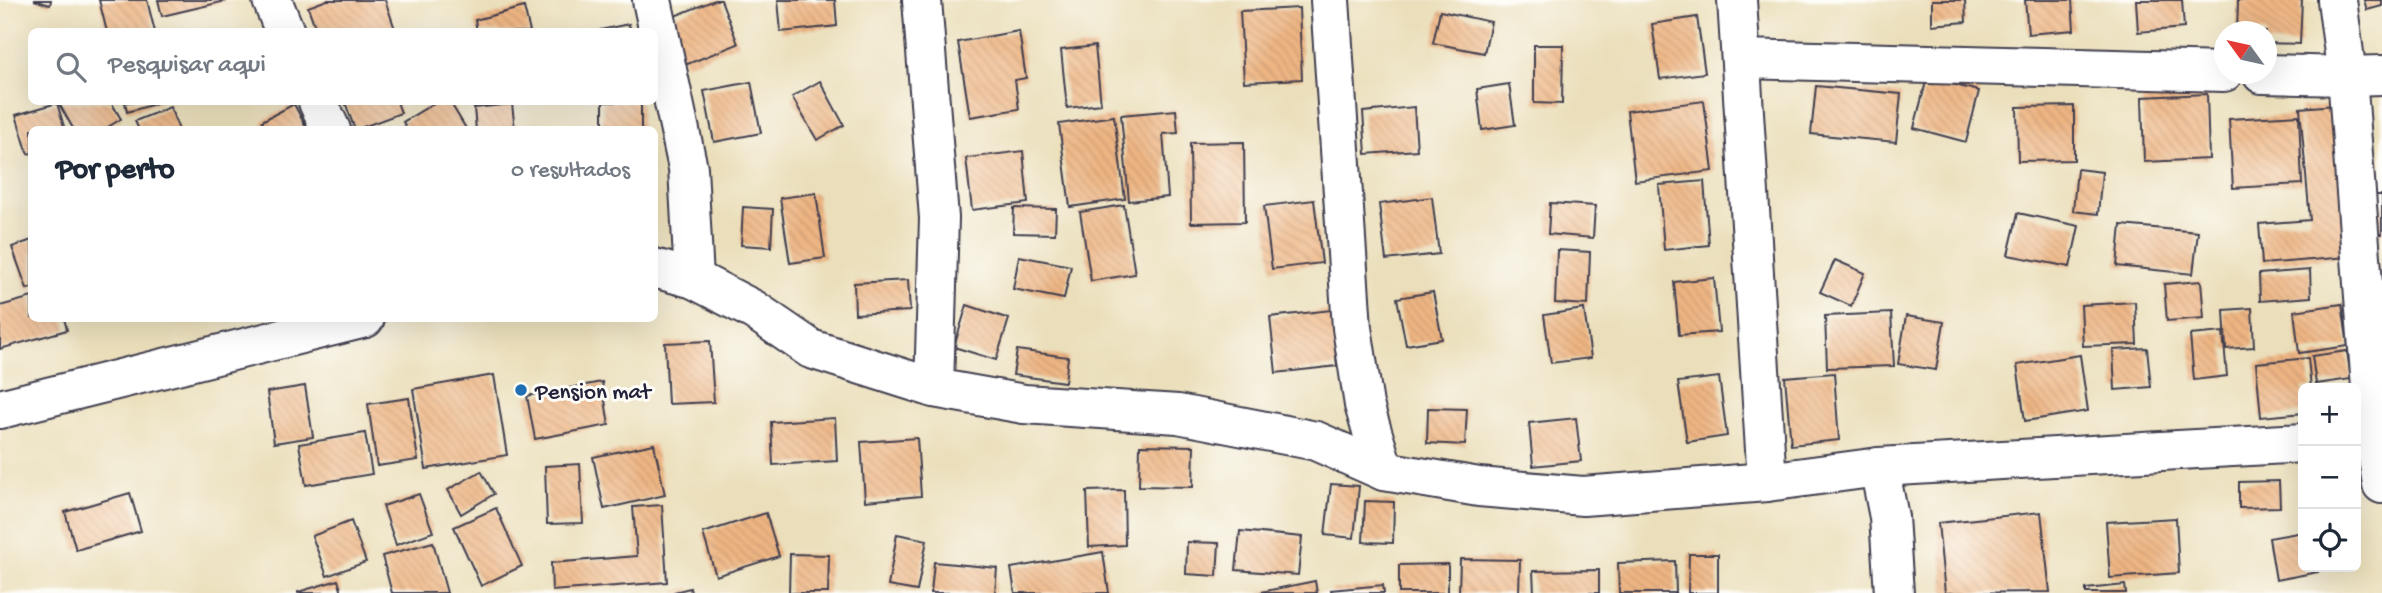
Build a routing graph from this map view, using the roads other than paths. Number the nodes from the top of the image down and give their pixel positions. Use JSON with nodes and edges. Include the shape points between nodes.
{"nodes":[{"id":1,"x":272,"y":0,"type":"edge"},
{"id":2,"x":652,"y":0,"type":"edge"},
{"id":3,"x":922,"y":0,"type":"edge"},
{"id":4,"x":1330,"y":0,"type":"edge"},
{"id":5,"x":1737,"y":0,"type":"edge"},
{"id":6,"x":2337,"y":0,"type":"edge"},
{"id":7,"x":283,"y":28,"type":"edge"},
{"id":8,"x":1742,"y":59,"type":"junction"},
{"id":9,"x":2214,"y":72,"type":"edge"},
{"id":10,"x":2277,"y":74,"type":"edge"},
{"id":11,"x":2365,"y":75,"type":"edge"},
{"id":12,"x":319,"y":105,"type":"edge"},
{"id":13,"x":329,"y":126,"type":"edge"},
{"id":14,"x":658,"y":269,"type":"edge"},
{"id":15,"x":694,"y":279,"type":"junction"},
{"id":16,"x":349,"y":322,"type":"edge"},
{"id":17,"x":934,"y":388,"type":"junction"},
{"id":18,"x":0,"y":410,"type":"edge"},
{"id":19,"x":2371,"y":439,"type":"edge"},
{"id":20,"x":2298,"y":443,"type":"edge"},
{"id":21,"x":1879,"y":467,"type":"junction"},
{"id":22,"x":1384,"y":471,"type":"junction"},
{"id":23,"x":1767,"y":482,"type":"junction"},
{"id":24,"x":2382,"y":484,"type":"edge"},
{"id":25,"x":1894,"y":593,"type":"edge"}],
"edges":[{"from":1,"to":7,"type":"street"},
{"from":2,"to":15,"type":"street","via":[[688,168]]},
{"from":3,"to":17,"type":"street","via":[[939,218]]},
{"from":4,"to":22,"type":"street","via":[[1352,328],[1364,405]]},
{"from":5,"to":8,"type":"street"},
{"from":6,"to":11,"type":"street"},
{"from":8,"to":9,"type":"street"},
{"from":8,"to":23,"type":"street"},
{"from":10,"to":11,"type":"street"},
{"from":11,"to":19,"type":"street"},
{"from":12,"to":13,"type":"street"},
{"from":14,"to":15,"type":"street"},
{"from":15,"to":17,"type":"street","via":[[754,310],[811,349]]},
{"from":16,"to":18,"type":"street"},
{"from":17,"to":22,"type":"street","via":[[1024,404],[1178,414],[1316,441]]},
{"from":19,"to":24,"type":"street"},
{"from":20,"to":21,"type":"street"},
{"from":21,"to":23,"type":"street"},
{"from":21,"to":25,"type":"street","via":[[1889,517]]},
{"from":22,"to":23,"type":"street","via":[[1479,487],[1583,496]]}]}
